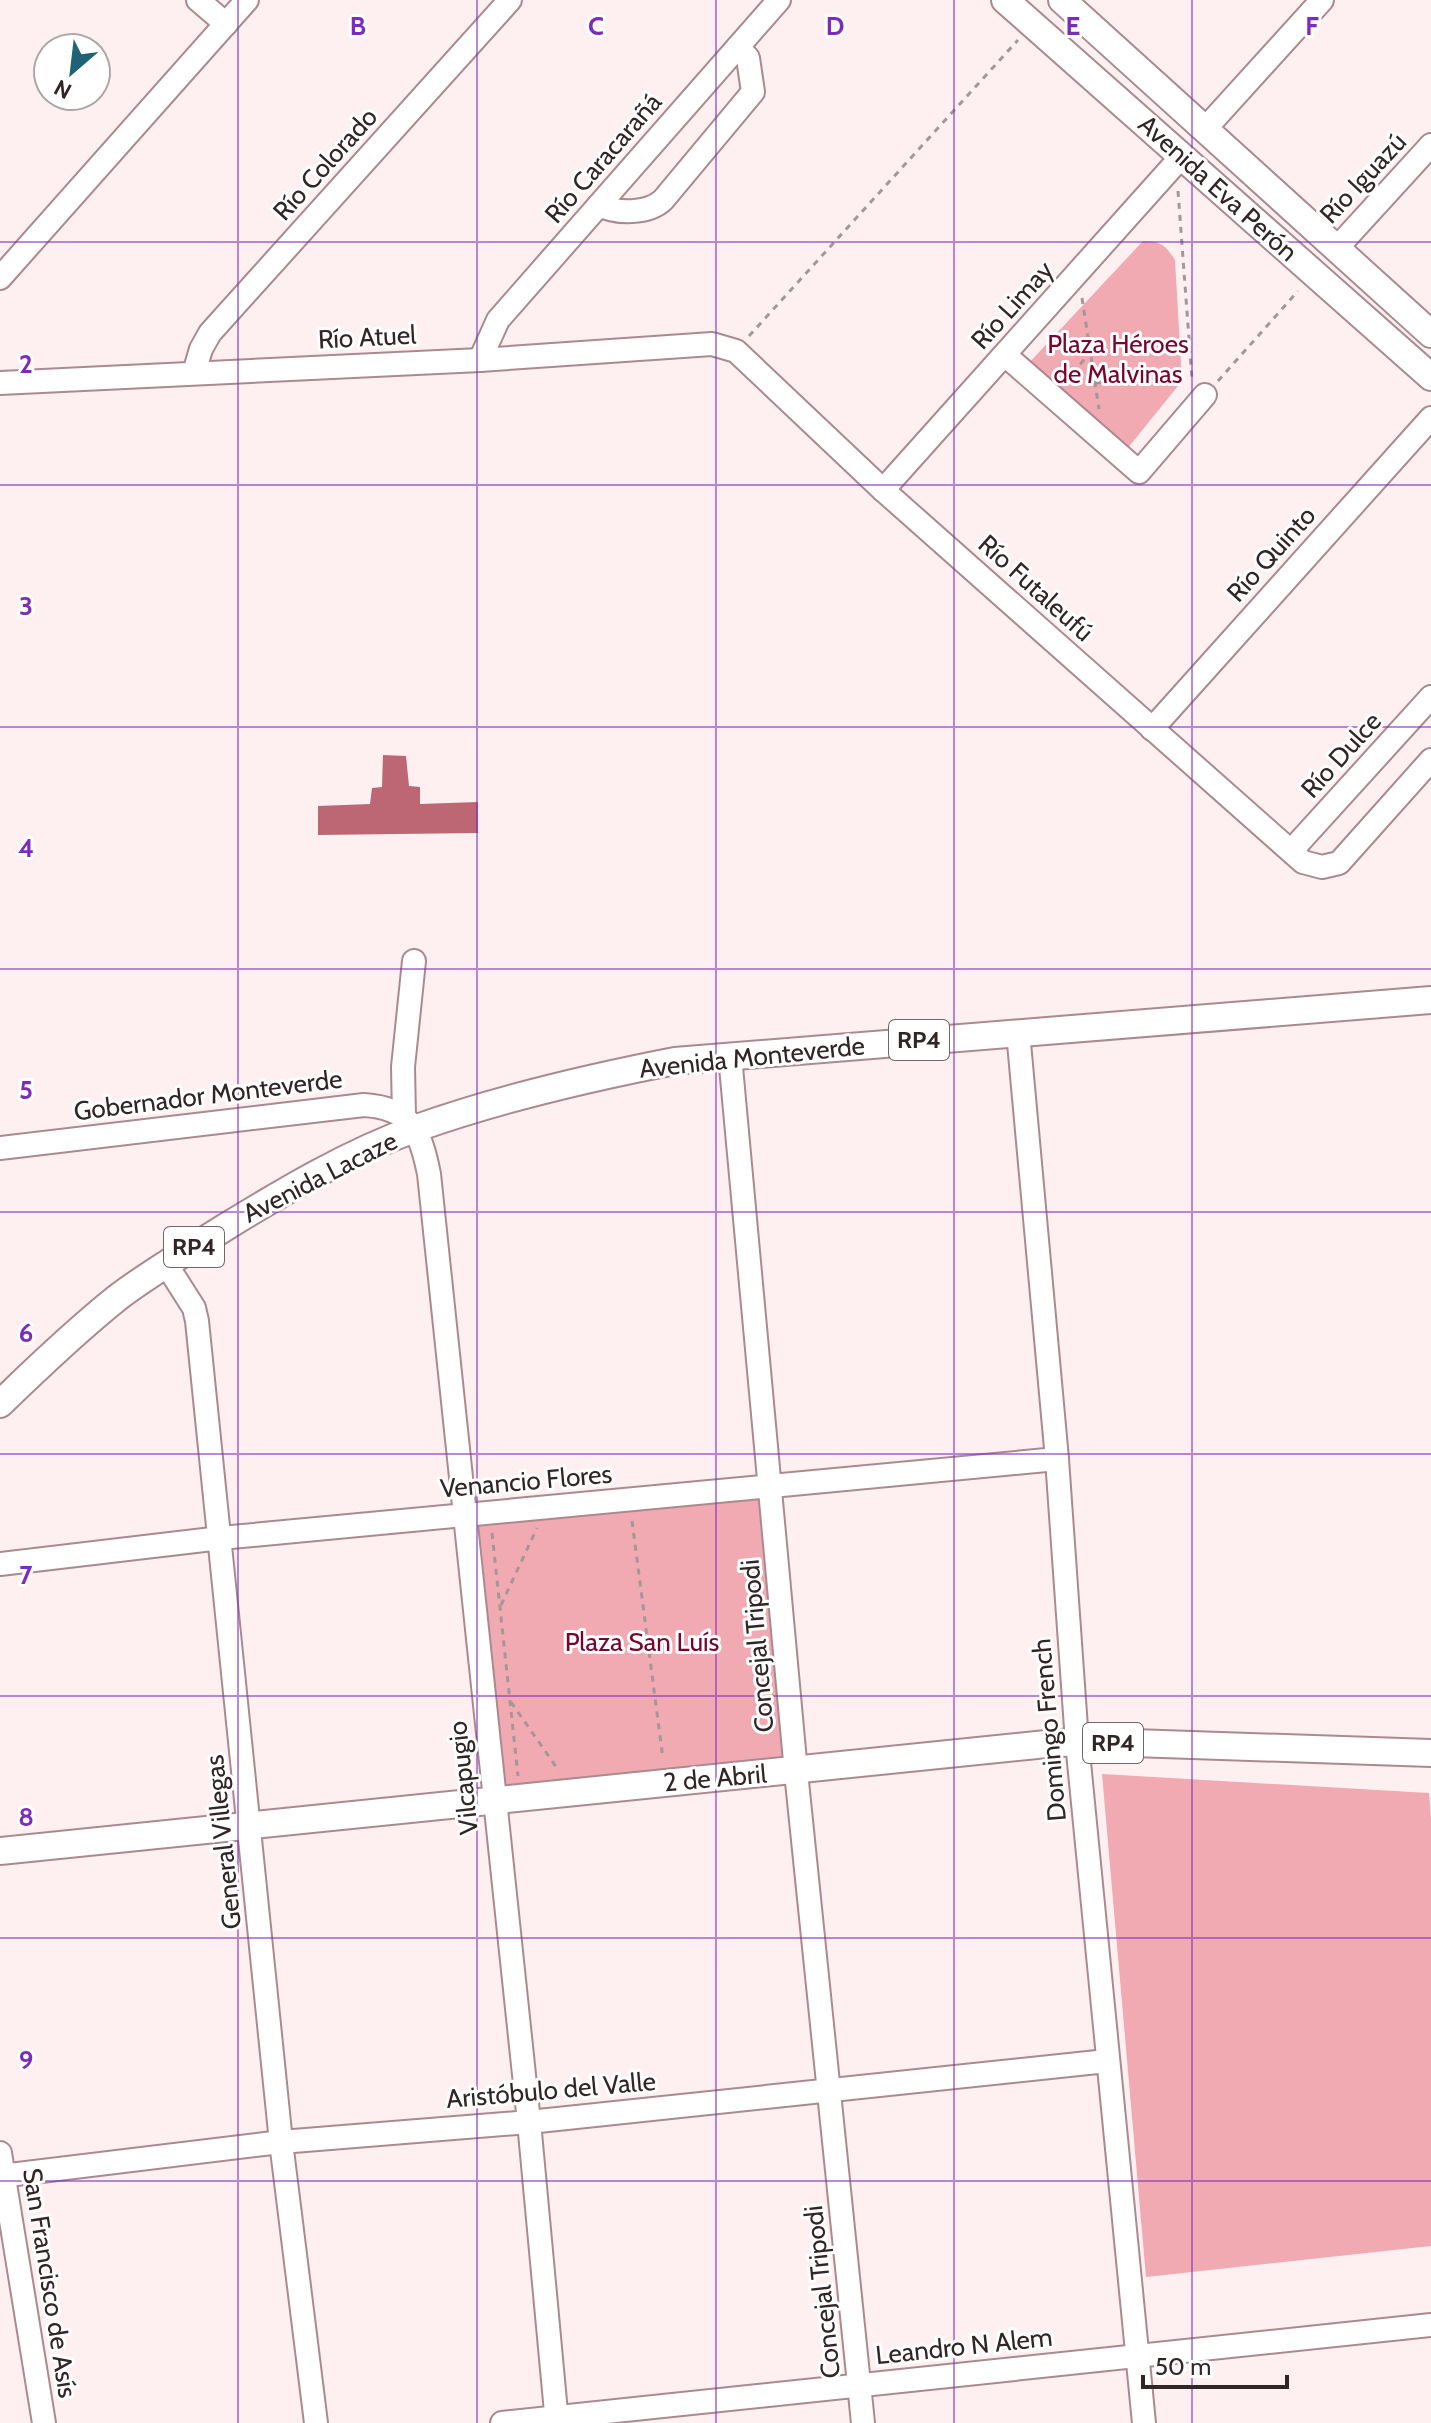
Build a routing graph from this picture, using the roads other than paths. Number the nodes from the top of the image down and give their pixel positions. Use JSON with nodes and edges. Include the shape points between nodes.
{"nodes":[{"id":1,"x":198,"y":0,"type":"edge"},
{"id":2,"x":247,"y":0,"type":"edge"},
{"id":3,"x":510,"y":0,"type":"edge"},
{"id":4,"x":779,"y":0,"type":"edge"},
{"id":5,"x":1005,"y":0,"type":"edge"},
{"id":6,"x":1053,"y":0,"type":"edge"},
{"id":7,"x":1062,"y":0,"type":"edge"},
{"id":8,"x":1322,"y":0,"type":"edge"},
{"id":9,"x":226,"y":24,"type":"junction"},
{"id":10,"x":1032,"y":24,"type":"junction"},
{"id":11,"x":738,"y":47,"type":"junction"},
{"id":12,"x":1205,"y":129,"type":"junction"},
{"id":13,"x":1431,"y":145,"type":"edge"},
{"id":14,"x":1179,"y":160,"type":"junction"},
{"id":15,"x":1273,"y":191,"type":"junction"},
{"id":16,"x":599,"y":205,"type":"junction"},
{"id":17,"x":1251,"y":217,"type":"junction"},
{"id":18,"x":1336,"y":249,"type":"junction"},
{"id":19,"x":0,"y":278,"type":"edge"},
{"id":20,"x":1406,"y":311,"type":"junction"},
{"id":21,"x":1431,"y":334,"type":"edge"},
{"id":22,"x":1386,"y":337,"type":"junction"},
{"id":23,"x":736,"y":351,"type":"joint"},
{"id":24,"x":1005,"y":355,"type":"junction"},
{"id":25,"x":480,"y":360,"type":"junction"},
{"id":26,"x":194,"y":373,"type":"junction"},
{"id":27,"x":1431,"y":377,"type":"edge"},
{"id":28,"x":0,"y":383,"type":"edge"},
{"id":29,"x":1205,"y":395,"type":"road end"},
{"id":30,"x":1431,"y":418,"type":"edge"},
{"id":31,"x":883,"y":490,"type":"junction"},
{"id":32,"x":1431,"y":697,"type":"edge"},
{"id":33,"x":1152,"y":729,"type":"junction"},
{"id":34,"x":1431,"y":760,"type":"edge"},
{"id":35,"x":1297,"y":856,"type":"junction"},
{"id":36,"x":414,"y":961,"type":"dead end"},
{"id":37,"x":1431,"y":1000,"type":"edge"},
{"id":38,"x":1018,"y":1032,"type":"junction"},
{"id":39,"x":730,"y":1056,"type":"junction"},
{"id":40,"x":410,"y":1122,"type":"junction"},
{"id":41,"x":0,"y":1148,"type":"edge"},
{"id":42,"x":166,"y":1264,"type":"junction"},
{"id":43,"x":0,"y":1404,"type":"edge"},
{"id":44,"x":1057,"y":1459,"type":"junction"},
{"id":45,"x":771,"y":1486,"type":"junction"},
{"id":46,"x":464,"y":1515,"type":"junction"},
{"id":47,"x":221,"y":1538,"type":"junction"},
{"id":48,"x":0,"y":1564,"type":"edge"},
{"id":49,"x":1077,"y":1742,"type":"junction"},
{"id":50,"x":1431,"y":1753,"type":"edge"},
{"id":51,"x":796,"y":1772,"type":"junction"},
{"id":52,"x":494,"y":1799,"type":"junction"},
{"id":53,"x":250,"y":1825,"type":"junction"},
{"id":54,"x":0,"y":1851,"type":"edge"},
{"id":55,"x":1107,"y":2061,"type":"junction"},
{"id":56,"x":830,"y":2090,"type":"junction"},
{"id":57,"x":529,"y":2122,"type":"junction"},
{"id":58,"x":281,"y":2142,"type":"junction"},
{"id":59,"x":1,"y":2168,"type":"edge"},
{"id":60,"x":1431,"y":2325,"type":"edge"},
{"id":61,"x":1137,"y":2358,"type":"junction"},
{"id":62,"x":859,"y":2385,"type":"junction"},
{"id":63,"x":557,"y":2420,"type":"edge"},
{"id":64,"x":44,"y":2423,"type":"edge"},
{"id":65,"x":316,"y":2423,"type":"edge"},
{"id":66,"x":502,"y":2423,"type":"edge"},
{"id":67,"x":863,"y":2423,"type":"edge"},
{"id":68,"x":1144,"y":2423,"type":"edge"}],
"edges":[{"from":1,"to":9,"type":"street"},
{"from":2,"to":9,"type":"street"},
{"from":3,"to":26,"type":"street","name":"Río Colorado","via":[[210,333]]},
{"from":4,"to":11,"type":"street","name":"Río Caracarañá"},
{"from":5,"to":10,"type":"main road","name":"Avenida Eva Perón"},
{"from":6,"to":10,"type":"main road"},
{"from":7,"to":12,"type":"main road","name":"Avenida Eva Perón"},
{"from":8,"to":12,"type":"street"},
{"from":9,"to":19,"type":"street"},
{"from":10,"to":14,"type":"main road","name":"Avenida Eva Perón"},
{"from":11,"to":16,"type":"street","name":"Río Caracarañá"},
{"from":11,"to":16,"type":"street","via":[[748,58],[753,92],[663,200],[649,209],[615,211]]},
{"from":12,"to":15,"type":"main road","name":"Avenida Eva Perón"},
{"from":13,"to":18,"type":"street","name":"Río Iguazú"},
{"from":14,"to":17,"type":"main road","name":"Avenida Eva Perón"},
{"from":14,"to":24,"type":"street","name":"Río Limay"},
{"from":15,"to":17,"type":"main road"},
{"from":15,"to":18,"type":"main road","name":"Avenida Eva Perón"},
{"from":16,"to":25,"type":"street","name":"Río Caracarañá","via":[[498,320]]},
{"from":17,"to":22,"type":"main road","name":"Avenida Eva Perón"},
{"from":18,"to":20,"type":"main road","name":"Avenida Eva Perón"},
{"from":20,"to":21,"type":"main road","name":"Avenida Eva Perón"},
{"from":20,"to":22,"type":"main road"},
{"from":22,"to":27,"type":"main road","name":"Avenida Eva Perón"},
{"from":23,"to":25,"type":"street","name":"Río Atuel","via":[[712,344]]},
{"from":23,"to":31,"type":"street","name":"Río Futaleufú"},
{"from":24,"to":29,"type":"street","via":[[1139,472]]},
{"from":24,"to":31,"type":"street","name":"Río Limay"},
{"from":25,"to":26,"type":"street","name":"Río Atuel"},
{"from":26,"to":28,"type":"street","name":"Río Atuel"},
{"from":30,"to":33,"type":"street","name":"Río Quinto"},
{"from":31,"to":33,"type":"street","name":"Río Futaleufú"},
{"from":32,"to":35,"type":"street","name":"Río Dulce"},
{"from":33,"to":35,"type":"street","name":"Río Futaleufú"},
{"from":34,"to":35,"type":"street","via":[[1339,863],[1322,867]]},
{"from":36,"to":40,"type":"street","name":"Vilcapugio","via":[[403,1067]]},
{"from":37,"to":38,"type":"main road","name":"Avenida Monteverde","number":"RP4"},
{"from":38,"to":39,"type":"main road","name":"Avenida Monteverde","number":"RP4"},
{"from":38,"to":44,"type":"street","name":"Domingo French"},
{"from":39,"to":40,"type":"main road","name":"Avenida Monteverde","number":"RP4","via":[[597,1076]]},
{"from":39,"to":45,"type":"street","name":"Concejal Tripodi"},
{"from":40,"to":41,"type":"street","name":"Gobernador Monteverde","via":[[387,1107],[364,1105]]},
{"from":40,"to":42,"type":"main road","name":"Avenida Lacaze","number":"RP4"},
{"from":40,"to":46,"type":"street","name":"Vilcapugio","via":[[429,1174]]},
{"from":42,"to":43,"type":"main road","name":"Avenida Lacaze","number":"RP4","via":[[63,1344]]},
{"from":42,"to":47,"type":"street","name":"General Villegas","via":[[197,1321]]},
{"from":44,"to":45,"type":"street","name":"Venancio Flores"},
{"from":44,"to":49,"type":"street","name":"Domingo French"},
{"from":45,"to":46,"type":"street","name":"Venancio Flores"},
{"from":45,"to":51,"type":"street","name":"Concejal Tripodi"},
{"from":46,"to":47,"type":"street","name":"Venancio Flores"},
{"from":46,"to":52,"type":"street","name":"Vilcapugio"},
{"from":47,"to":48,"type":"street","name":"Venancio Flores"},
{"from":47,"to":53,"type":"street","name":"General Villegas"},
{"from":49,"to":50,"type":"main road","name":"2 de Abril","number":"RP4"},
{"from":49,"to":51,"type":"main road","name":"2 de Abril","number":"RP4"},
{"from":49,"to":55,"type":"street","name":"Domingo French"},
{"from":51,"to":52,"type":"main road","name":"2 de Abril","number":"RP4"},
{"from":51,"to":56,"type":"street","name":"Concejal Tripodi"},
{"from":52,"to":53,"type":"main road","name":"2 de Abril","number":"RP4"},
{"from":52,"to":57,"type":"street","name":"Vilcapugio"},
{"from":53,"to":54,"type":"main road","name":"2 de Abril","number":"RP4"},
{"from":53,"to":58,"type":"street","name":"General Villegas"},
{"from":55,"to":56,"type":"street","name":"Aristóbulo del Valle"},
{"from":55,"to":61,"type":"street","name":"Domingo French"},
{"from":56,"to":57,"type":"street","name":"Aristóbulo del Valle"},
{"from":56,"to":62,"type":"street","name":"Concejal Tripodi"},
{"from":57,"to":58,"type":"street","name":"Aristóbulo del Valle"},
{"from":57,"to":63,"type":"street","name":"Vilcapugio"},
{"from":58,"to":59,"type":"street","name":"Aristóbulo del Valle"},
{"from":58,"to":65,"type":"street","name":"General Villegas"},
{"from":59,"to":64,"type":"street","name":"San Francisco de Asís"},
{"from":60,"to":61,"type":"street","name":"Leandro N Alem"},
{"from":61,"to":62,"type":"street","name":"Leandro N Alem"},
{"from":61,"to":68,"type":"street","name":"Domingo French"},
{"from":62,"to":63,"type":"street","name":"Leandro N Alem"},
{"from":62,"to":67,"type":"street","name":"Concejal Tripodi"},
{"from":63,"to":66,"type":"street","name":"Leandro N Alem"}]}
